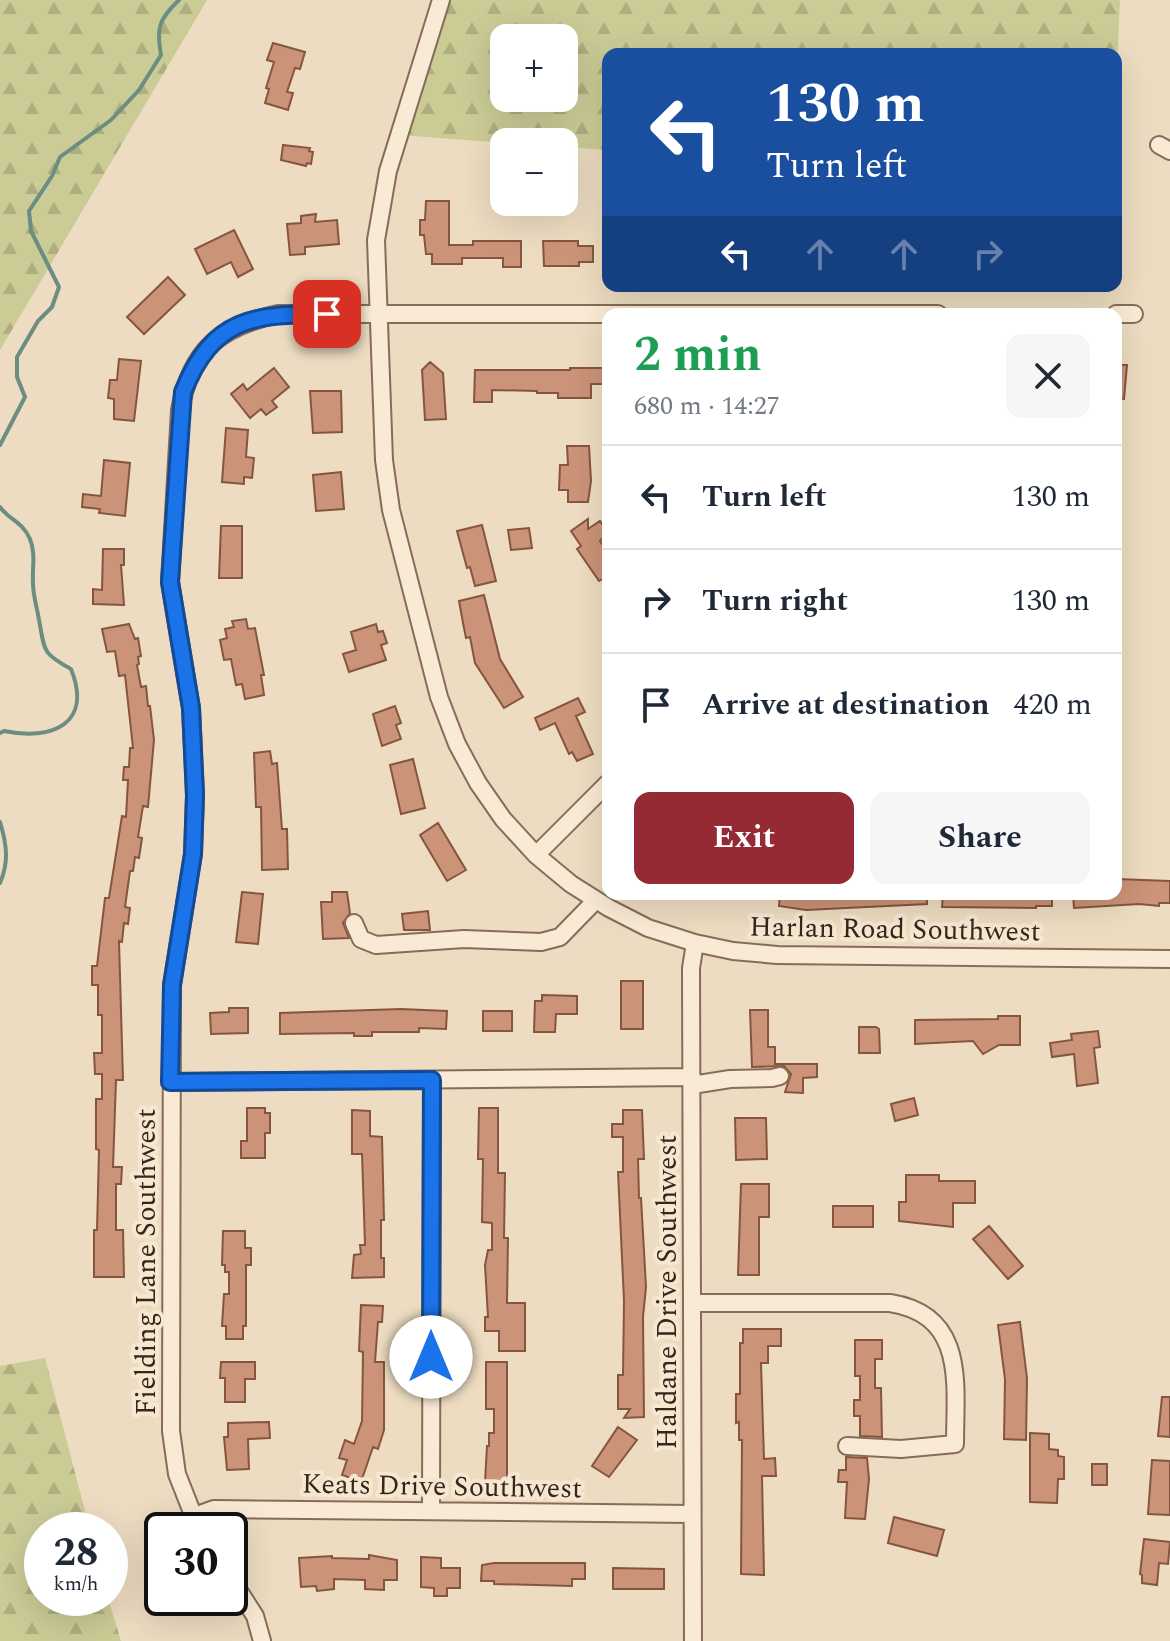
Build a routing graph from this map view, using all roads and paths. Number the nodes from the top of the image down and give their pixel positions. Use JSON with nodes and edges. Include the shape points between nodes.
{"nodes":[{"id":1,"x":441,"y":0,"type":"edge"},
{"id":2,"x":377,"y":314,"type":"junction"},
{"id":3,"x":602,"y":314,"type":"edge"},
{"id":4,"x":1122,"y":314,"type":"edge"},
{"id":5,"x":1134,"y":314,"type":"dead end"},
{"id":6,"x":602,"y":789,"type":"edge"},
{"id":7,"x":536,"y":855,"type":"junction"},
{"id":8,"x":596,"y":900,"type":"junction"},
{"id":9,"x":354,"y":923,"type":"dead end"},
{"id":10,"x":695,"y":943,"type":"junction"},
{"id":11,"x":1170,"y":959,"type":"edge"},
{"id":12,"x":780,"y":1076,"type":"dead end"},
{"id":13,"x":432,"y":1080,"type":"junction"},
{"id":14,"x":692,"y":1081,"type":"junction"},
{"id":15,"x":170,"y":1082,"type":"junction"},
{"id":16,"x":692,"y":1303,"type":"junction"},
{"id":17,"x":847,"y":1446,"type":"dead end"},
{"id":18,"x":431,"y":1511,"type":"junction"},
{"id":19,"x":191,"y":1512,"type":"edge"},
{"id":20,"x":210,"y":1512,"type":"edge"},
{"id":21,"x":692,"y":1514,"type":"junction"},
{"id":22,"x":248,"y":1605,"type":"edge"},
{"id":23,"x":262,"y":1641,"type":"edge"},
{"id":24,"x":693,"y":1641,"type":"edge"}],
"edges":[{"from":1,"to":2,"type":"street","name":"Harlan Road Southwest","via":[[388,171],[376,240]]},
{"from":2,"to":3,"type":"street","name":"Fielding Lane Southwest"},
{"from":2,"to":7,"type":"street","name":"Harlan Road Southwest","via":[[391,510],[439,697],[478,783]]},
{"from":2,"to":15,"type":"street","name":"Fielding Lane Southwest","via":[[278,314],[245,321],[207,348],[183,392],[170,582],[191,708],[195,795],[193,854],[172,985]]},
{"from":4,"to":5,"type":"street"},
{"from":6,"to":7,"type":"street"},
{"from":7,"to":8,"type":"street","name":"Harlan Road Southwest"},
{"from":8,"to":9,"type":"street","via":[[560,937],[541,942],[464,939],[376,945],[361,939]]},
{"from":8,"to":10,"type":"street","name":"Harlan Road Southwest","via":[[648,928]]},
{"from":10,"to":11,"type":"street","name":"Harlan Road Southwest","via":[[777,955]]},
{"from":10,"to":14,"type":"street","name":"Haldane Drive Southwest"},
{"from":12,"to":14,"type":"street"},
{"from":13,"to":14,"type":"street"},
{"from":13,"to":15,"type":"street"},
{"from":13,"to":18,"type":"street"},
{"from":14,"to":16,"type":"street","name":"Haldane Drive Southwest"},
{"from":15,"to":19,"type":"street","name":"Fielding Lane Southwest","via":[[171,1431],[177,1474]]},
{"from":16,"to":17,"type":"street","via":[[890,1303],[919,1311],[940,1328],[952,1352],[955,1444]]},
{"from":16,"to":21,"type":"street","name":"Haldane Drive Southwest"},
{"from":18,"to":20,"type":"street","name":"Keats Drive Southwest"},
{"from":18,"to":21,"type":"street","name":"Keats Drive Southwest"},
{"from":21,"to":24,"type":"street","name":"Haldane Drive Southwest"},
{"from":22,"to":23,"type":"street"}]}
